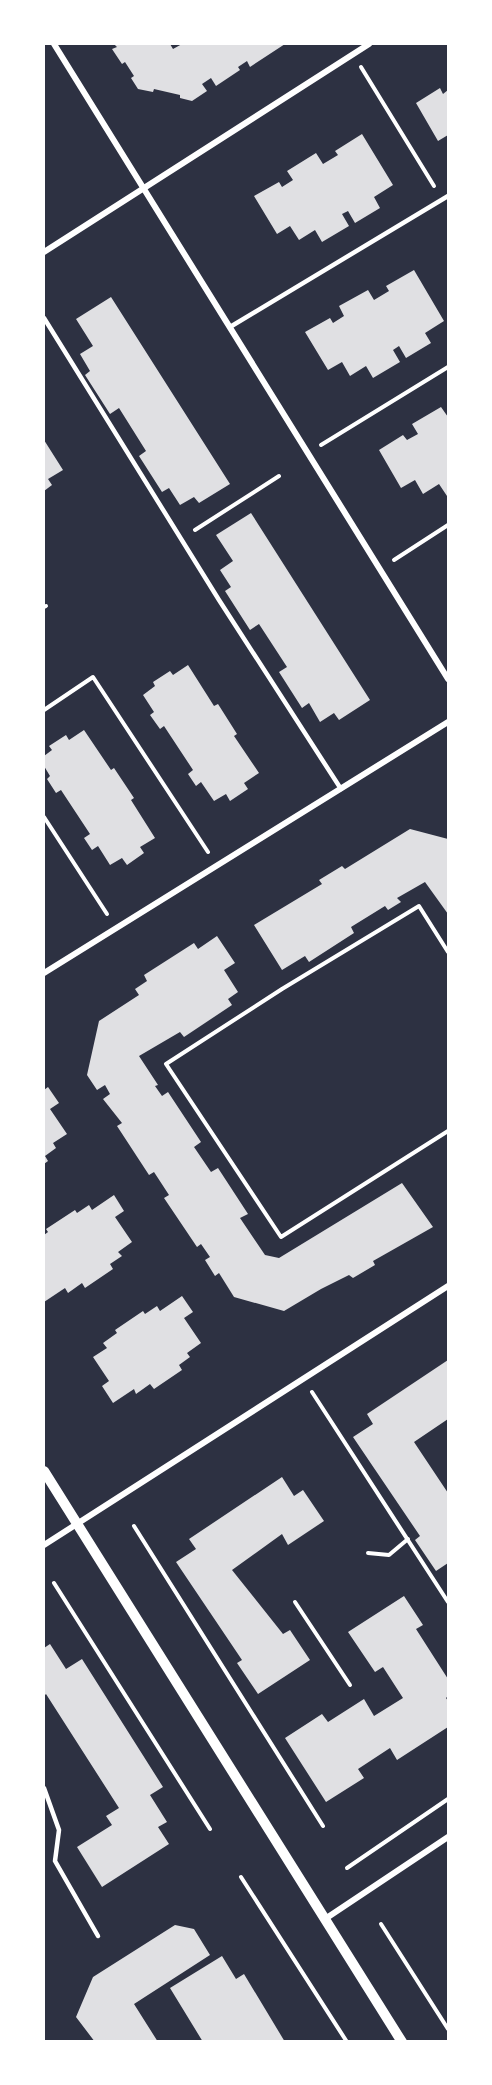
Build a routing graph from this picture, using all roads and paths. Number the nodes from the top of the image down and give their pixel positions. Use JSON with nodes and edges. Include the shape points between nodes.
{"nodes":[{"id":1,"x":54,"y":44,"type":"edge"},
{"id":2,"x":369,"y":44,"type":"edge"},
{"id":3,"x":353,"y":54,"type":"junction"},
{"id":4,"x":144,"y":188,"type":"junction"},
{"id":5,"x":448,"y":196,"type":"edge"},
{"id":6,"x":442,"y":199,"type":"junction"},
{"id":7,"x":44,"y":252,"type":"edge"},
{"id":8,"x":44,"y":318,"type":"edge"},
{"id":9,"x":230,"y":327,"type":"junction"},
{"id":10,"x":448,"y":367,"type":"edge"},
{"id":11,"x":308,"y":453,"type":"junction"},
{"id":12,"x":279,"y":476,"type":"dead end"},
{"id":13,"x":448,"y":525,"type":"edge"},
{"id":14,"x":182,"y":538,"type":"junction"},
{"id":15,"x":380,"y":569,"type":"junction"},
{"id":16,"x":448,"y":679,"type":"edge"},
{"id":17,"x":44,"y":710,"type":"edge"},
{"id":18,"x":448,"y":722,"type":"edge"},
{"id":19,"x":341,"y":789,"type":"junction"},
{"id":20,"x":44,"y":817,"type":"edge"},
{"id":21,"x":217,"y":866,"type":"junction"},
{"id":22,"x":116,"y":928,"type":"junction"},
{"id":23,"x":448,"y":952,"type":"edge"},
{"id":24,"x":44,"y":973,"type":"edge"},
{"id":25,"x":448,"y":1131,"type":"edge"},
{"id":26,"x":448,"y":1286,"type":"edge"},
{"id":27,"x":303,"y":1379,"type":"junction"},
{"id":28,"x":44,"y":1471,"type":"edge"},
{"id":29,"x":76,"y":1524,"type":"junction"},
{"id":30,"x":134,"y":1526,"type":"dead end"},
{"id":31,"x":408,"y":1539,"type":"junction"},
{"id":32,"x":44,"y":1545,"type":"edge"},
{"id":33,"x":368,"y":1553,"type":"dead end"},
{"id":34,"x":54,"y":1582,"type":"dead end"},
{"id":35,"x":295,"y":1602,"type":"dead end"},
{"id":36,"x":448,"y":1602,"type":"edge"},
{"id":37,"x":350,"y":1685,"type":"dead end"},
{"id":38,"x":44,"y":1788,"type":"edge"},
{"id":39,"x":448,"y":1799,"type":"edge"},
{"id":40,"x":323,"y":1826,"type":"dead end"},
{"id":41,"x":210,"y":1829,"type":"dead end"},
{"id":42,"x":448,"y":1837,"type":"edge"},
{"id":43,"x":347,"y":1868,"type":"dead end"},
{"id":44,"x":241,"y":1877,"type":"dead end"},
{"id":45,"x":326,"y":1919,"type":"junction"},
{"id":46,"x":381,"y":1924,"type":"dead end"},
{"id":47,"x":98,"y":1936,"type":"dead end"},
{"id":48,"x":448,"y":2029,"type":"edge"},
{"id":49,"x":347,"y":2042,"type":"edge"},
{"id":50,"x":402,"y":2042,"type":"edge"}],
"edges":[{"from":1,"to":4,"type":"street"},
{"from":2,"to":3,"type":"street"},
{"from":3,"to":4,"type":"street"},
{"from":3,"to":6,"type":"path"},
{"from":4,"to":7,"type":"street"},
{"from":4,"to":9,"type":"street"},
{"from":5,"to":6,"type":"lane"},
{"from":6,"to":9,"type":"lane"},
{"from":8,"to":14,"type":"lane"},
{"from":9,"to":11,"type":"street"},
{"from":10,"to":11,"type":"path"},
{"from":11,"to":15,"type":"street"},
{"from":12,"to":14,"type":"path"},
{"from":13,"to":15,"type":"path"},
{"from":14,"to":19,"type":"lane"},
{"from":15,"to":16,"type":"street"},
{"from":17,"to":21,"type":"path","via":[[93,677]]},
{"from":18,"to":19,"type":"street"},
{"from":19,"to":21,"type":"street"},
{"from":20,"to":22,"type":"path"},
{"from":21,"to":22,"type":"street"},
{"from":22,"to":24,"type":"street"},
{"from":23,"to":25,"type":"path","via":[[419,906],[165,1064],[280,1237]]},
{"from":26,"to":27,"type":"street"},
{"from":27,"to":29,"type":"street"},
{"from":27,"to":31,"type":"path"},
{"from":28,"to":29,"type":"street"},
{"from":29,"to":32,"type":"street"},
{"from":29,"to":45,"type":"street"},
{"from":30,"to":40,"type":"path"},
{"from":31,"to":33,"type":"path","via":[[389,1555]]},
{"from":31,"to":36,"type":"path"},
{"from":34,"to":41,"type":"path"},
{"from":35,"to":37,"type":"path"},
{"from":38,"to":47,"type":"lane","via":[[59,1830],[56,1861]]},
{"from":39,"to":43,"type":"path"},
{"from":42,"to":45,"type":"street"},
{"from":44,"to":49,"type":"path"},
{"from":45,"to":50,"type":"street"},
{"from":46,"to":48,"type":"path"}]}
